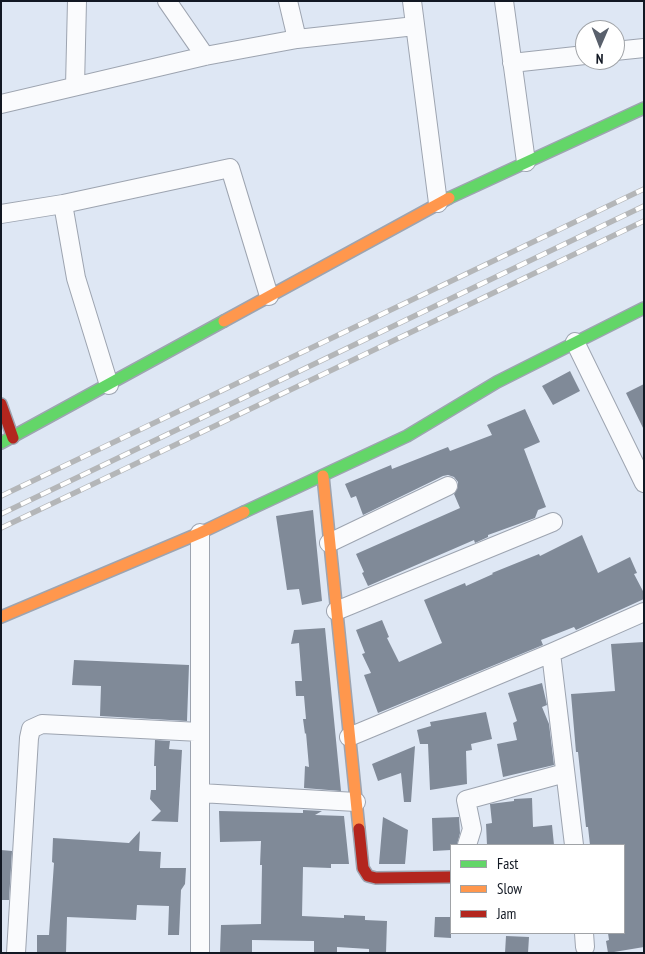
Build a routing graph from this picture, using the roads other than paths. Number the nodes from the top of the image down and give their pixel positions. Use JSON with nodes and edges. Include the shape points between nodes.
{"nodes":[{"id":1,"x":77,"y":1,"type":"edge"},
{"id":2,"x":167,"y":1,"type":"edge"},
{"id":3,"x":288,"y":1,"type":"edge"},
{"id":4,"x":412,"y":1,"type":"edge"},
{"id":5,"x":504,"y":1,"type":"edge"},
{"id":6,"x":415,"y":26,"type":"junction"},
{"id":7,"x":296,"y":39,"type":"junction"},
{"id":8,"x":644,"y":48,"type":"edge"},
{"id":9,"x":625,"y":50,"type":"edge"},
{"id":10,"x":205,"y":56,"type":"junction"},
{"id":11,"x":575,"y":56,"type":"edge"},
{"id":12,"x":512,"y":63,"type":"junction"},
{"id":13,"x":75,"y":86,"type":"junction"},
{"id":14,"x":1,"y":104,"type":"edge"},
{"id":15,"x":644,"y":108,"type":"edge"},
{"id":16,"x":526,"y":162,"type":"junction"},
{"id":17,"x":438,"y":203,"type":"junction"},
{"id":18,"x":63,"y":204,"type":"junction"},
{"id":19,"x":1,"y":214,"type":"edge"},
{"id":20,"x":269,"y":296,"type":"junction"},
{"id":21,"x":644,"y":308,"type":"edge"},
{"id":22,"x":575,"y":342,"type":"junction"},
{"id":23,"x":109,"y":385,"type":"junction"},
{"id":24,"x":1,"y":404,"type":"edge"},
{"id":25,"x":13,"y":438,"type":"junction"},
{"id":26,"x":1,"y":443,"type":"edge"},
{"id":27,"x":322,"y":476,"type":"junction"},
{"id":28,"x":644,"y":483,"type":"edge"},
{"id":29,"x":448,"y":486,"type":"dead end"},
{"id":30,"x":553,"y":522,"type":"dead end"},
{"id":31,"x":200,"y":533,"type":"junction"},
{"id":32,"x":330,"y":542,"type":"junction"},
{"id":33,"x":336,"y":610,"type":"junction"},
{"id":34,"x":644,"y":612,"type":"edge"},
{"id":35,"x":1,"y":617,"type":"edge"},
{"id":36,"x":551,"y":654,"type":"junction"},
{"id":37,"x":200,"y":732,"type":"junction"},
{"id":38,"x":349,"y":737,"type":"junction"},
{"id":39,"x":565,"y":773,"type":"junction"},
{"id":40,"x":200,"y":793,"type":"junction"},
{"id":41,"x":356,"y":802,"type":"junction"},
{"id":42,"x":468,"y":844,"type":"edge"},
{"id":43,"x":574,"y":844,"type":"edge"},
{"id":44,"x":450,"y":877,"type":"edge"},
{"id":45,"x":16,"y":953,"type":"edge"},
{"id":46,"x":200,"y":953,"type":"edge"}],
"edges":[{"from":1,"to":13,"type":"street"},
{"from":2,"to":10,"type":"street"},
{"from":3,"to":7,"type":"street"},
{"from":4,"to":6,"type":"street"},
{"from":5,"to":12,"type":"street"},
{"from":6,"to":7,"type":"street"},
{"from":6,"to":17,"type":"street"},
{"from":7,"to":10,"type":"street"},
{"from":8,"to":9,"type":"street"},
{"from":10,"to":13,"type":"street"},
{"from":11,"to":12,"type":"street"},
{"from":12,"to":16,"type":"street"},
{"from":13,"to":14,"type":"street"},
{"from":15,"to":16,"type":"street"},
{"from":16,"to":17,"type":"street"},
{"from":17,"to":20,"type":"street"},
{"from":18,"to":19,"type":"street"},
{"from":18,"to":20,"type":"street","via":[[230,168]]},
{"from":18,"to":23,"type":"street","via":[[76,278]]},
{"from":20,"to":23,"type":"street"},
{"from":21,"to":22,"type":"street"},
{"from":22,"to":27,"type":"street","via":[[497,382],[406,436]]},
{"from":22,"to":28,"type":"street"},
{"from":23,"to":25,"type":"street"},
{"from":24,"to":25,"type":"street"},
{"from":25,"to":26,"type":"street"},
{"from":27,"to":31,"type":"street"},
{"from":27,"to":32,"type":"street"},
{"from":29,"to":32,"type":"street"},
{"from":30,"to":33,"type":"street"},
{"from":31,"to":35,"type":"street"},
{"from":31,"to":37,"type":"street"},
{"from":32,"to":33,"type":"street"},
{"from":33,"to":38,"type":"street"},
{"from":34,"to":36,"type":"street"},
{"from":36,"to":38,"type":"street"},
{"from":36,"to":39,"type":"street"},
{"from":37,"to":40,"type":"street"},
{"from":37,"to":45,"type":"street","via":[[42,724],[31,729]]},
{"from":38,"to":41,"type":"street"},
{"from":39,"to":42,"type":"street","via":[[466,800],[472,829]]},
{"from":39,"to":43,"type":"street"},
{"from":40,"to":41,"type":"street"},
{"from":40,"to":46,"type":"street"},
{"from":41,"to":44,"type":"street","via":[[363,868],[368,876]]}]}
